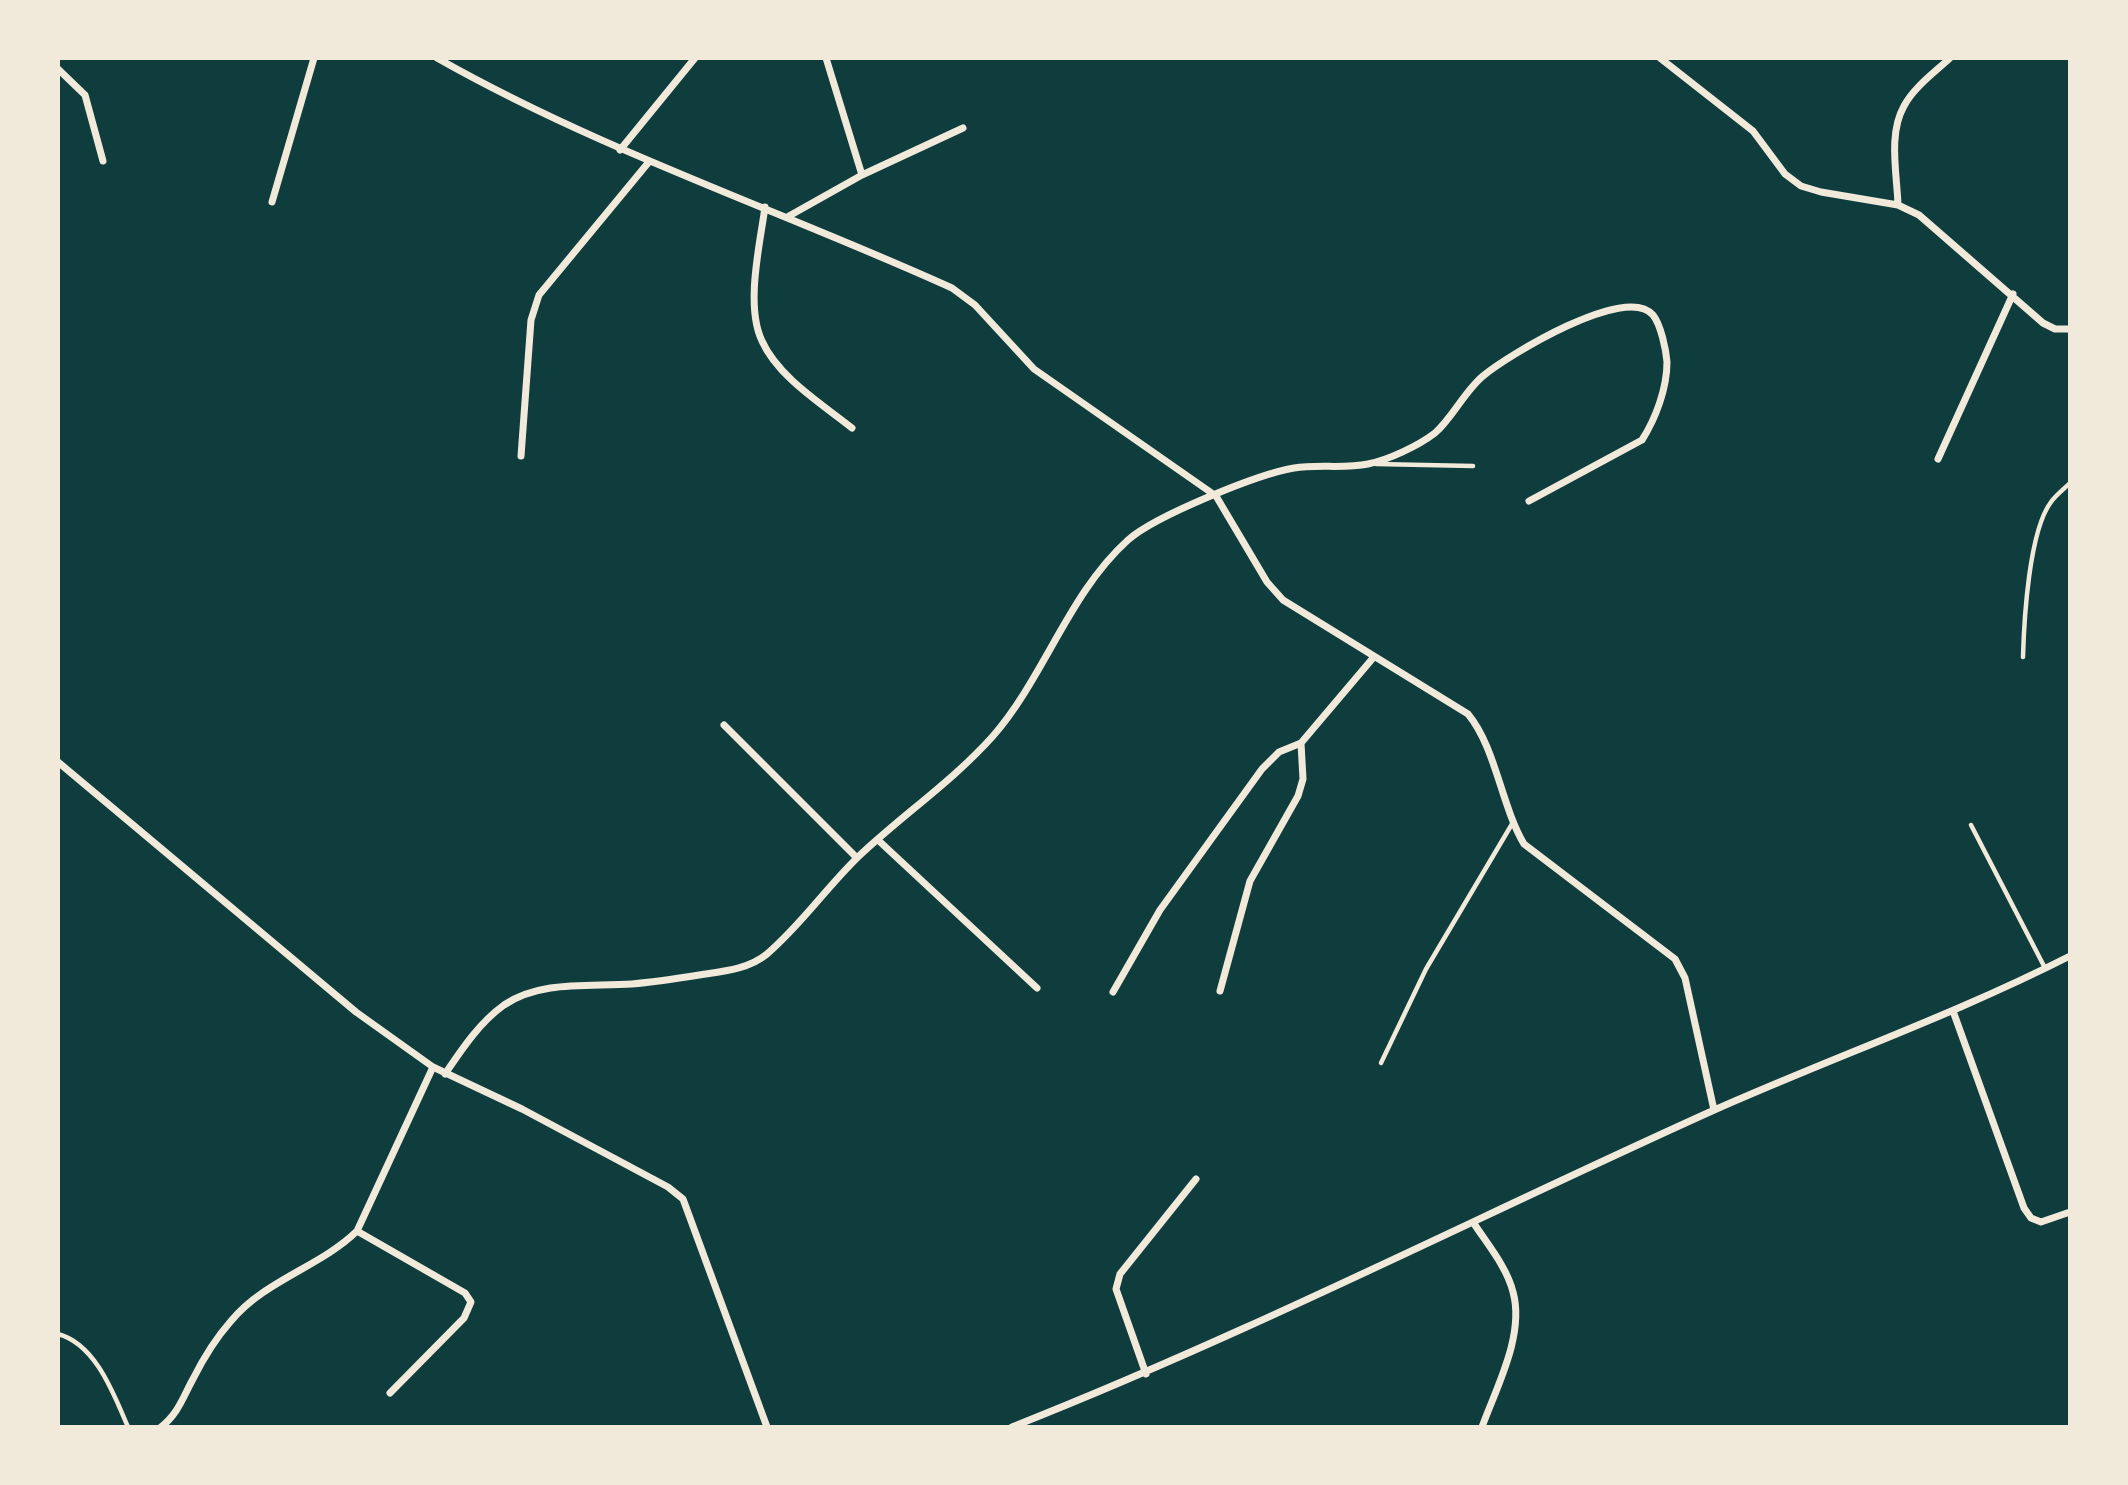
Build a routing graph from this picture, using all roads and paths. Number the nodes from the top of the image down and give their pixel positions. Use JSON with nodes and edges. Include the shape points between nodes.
{"nodes":[{"id":1,"x":314,"y":58,"type":"edge"},
{"id":2,"x":437,"y":58,"type":"edge"},
{"id":3,"x":695,"y":58,"type":"edge"},
{"id":4,"x":826,"y":58,"type":"edge"},
{"id":5,"x":1950,"y":58,"type":"edge"},
{"id":6,"x":1666,"y":59,"type":"edge"},
{"id":7,"x":58,"y":69,"type":"edge"},
{"id":8,"x":963,"y":128,"type":"dead end"},
{"id":9,"x":620,"y":150,"type":"junction"},
{"id":10,"x":103,"y":161,"type":"dead end"},
{"id":11,"x":648,"y":163,"type":"junction"},
{"id":12,"x":862,"y":175,"type":"junction"},
{"id":13,"x":272,"y":202,"type":"dead end"},
{"id":14,"x":1898,"y":205,"type":"junction"},
{"id":15,"x":765,"y":206,"type":"junction"},
{"id":16,"x":789,"y":216,"type":"junction"},
{"id":17,"x":2013,"y":294,"type":"junction"},
{"id":18,"x":2070,"y":328,"type":"edge"},
{"id":19,"x":852,"y":428,"type":"dead end"},
{"id":20,"x":521,"y":456,"type":"dead end"},
{"id":21,"x":1938,"y":459,"type":"dead end"},
{"id":22,"x":1369,"y":464,"type":"junction"},
{"id":23,"x":1473,"y":466,"type":"dead end"},
{"id":24,"x":2070,"y":483,"type":"edge"},
{"id":25,"x":1216,"y":496,"type":"junction"},
{"id":26,"x":1529,"y":501,"type":"dead end"},
{"id":27,"x":2023,"y":657,"type":"dead end"},
{"id":28,"x":1373,"y":658,"type":"junction"},
{"id":29,"x":724,"y":725,"type":"dead end"},
{"id":30,"x":1301,"y":743,"type":"junction"},
{"id":31,"x":58,"y":762,"type":"edge"},
{"id":32,"x":1512,"y":824,"type":"junction"},
{"id":33,"x":1971,"y":825,"type":"dead end"},
{"id":34,"x":878,"y":840,"type":"junction"},
{"id":35,"x":857,"y":858,"type":"junction"},
{"id":36,"x":2070,"y":956,"type":"edge"},
{"id":37,"x":2045,"y":969,"type":"junction"},
{"id":38,"x":1037,"y":988,"type":"dead end"},
{"id":39,"x":1220,"y":991,"type":"dead end"},
{"id":40,"x":1114,"y":992,"type":"dead end"},
{"id":41,"x":1953,"y":1011,"type":"junction"},
{"id":42,"x":1381,"y":1063,"type":"dead end"},
{"id":43,"x":433,"y":1067,"type":"junction"},
{"id":44,"x":445,"y":1074,"type":"junction"},
{"id":45,"x":1714,"y":1110,"type":"junction"},
{"id":46,"x":1196,"y":1179,"type":"dead end"},
{"id":47,"x":2070,"y":1212,"type":"edge"},
{"id":48,"x":1473,"y":1222,"type":"junction"},
{"id":49,"x":357,"y":1231,"type":"junction"},
{"id":50,"x":58,"y":1334,"type":"edge"},
{"id":51,"x":1146,"y":1374,"type":"junction"},
{"id":52,"x":390,"y":1393,"type":"dead end"},
{"id":53,"x":128,"y":1427,"type":"edge"},
{"id":54,"x":161,"y":1427,"type":"edge"},
{"id":55,"x":767,"y":1427,"type":"edge"},
{"id":56,"x":1012,"y":1427,"type":"edge"},
{"id":57,"x":1482,"y":1427,"type":"edge"}],
"edges":[{"from":1,"to":13,"type":"street"},
{"from":2,"to":9,"type":"street"},
{"from":3,"to":9,"type":"street"},
{"from":4,"to":12,"type":"street"},
{"from":5,"to":14,"type":"street","via":[[1914,93],[1900,115],[1895,143]]},
{"from":6,"to":14,"type":"street","via":[[1753,131],[1801,186]]},
{"from":7,"to":10,"type":"street","via":[[85,95]]},
{"from":8,"to":12,"type":"street"},
{"from":9,"to":11,"type":"street"},
{"from":11,"to":15,"type":"street"},
{"from":11,"to":20,"type":"street","via":[[540,295],[531,320]]},
{"from":12,"to":16,"type":"street"},
{"from":14,"to":17,"type":"street","via":[[1919,215]]},
{"from":15,"to":16,"type":"street"},
{"from":15,"to":19,"type":"street","via":[[755,300],[762,341],[781,367]]},
{"from":16,"to":25,"type":"street","via":[[952,289],[975,305],[1034,369]]},
{"from":17,"to":18,"type":"street","via":[[2043,323],[2055,329]]},
{"from":17,"to":21,"type":"street"},
{"from":22,"to":23,"type":"lane"},
{"from":22,"to":25,"type":"street","via":[[1270,472]]},
{"from":22,"to":26,"type":"street","via":[[1423,441],[1438,430],[1482,377],[1550,332],[1570,322],[1623,309],[1641,308],[1654,316],[1667,352],[1667,374],[1652,424],[1642,440]]},
{"from":24,"to":27,"type":"lane","via":[[2050,503],[2038,533],[2026,603]]},
{"from":25,"to":28,"type":"street","via":[[1267,582],[1283,600]]},
{"from":25,"to":34,"type":"street","via":[[1152,522],[1128,540],[1082,597],[1035,677],[992,737]]},
{"from":28,"to":30,"type":"street"},
{"from":28,"to":32,"type":"street","via":[[1468,714],[1480,732]]},
{"from":29,"to":35,"type":"street"},
{"from":30,"to":39,"type":"street","via":[[1303,779],[1298,796],[1250,881]]},
{"from":30,"to":40,"type":"street","via":[[1279,752],[1262,769],[1160,910]]},
{"from":31,"to":43,"type":"street","via":[[356,1012]]},
{"from":32,"to":42,"type":"lane","via":[[1414,990]]},
{"from":32,"to":45,"type":"street","via":[[1539,858],[1675,959],[1685,978]]},
{"from":33,"to":37,"type":"lane"},
{"from":34,"to":35,"type":"street"},
{"from":34,"to":38,"type":"street"},
{"from":35,"to":44,"type":"street","via":[[756,962],[682,978],[536,990],[490,1017]]},
{"from":36,"to":37,"type":"street"},
{"from":37,"to":41,"type":"street"},
{"from":41,"to":45,"type":"street"},
{"from":41,"to":47,"type":"street","via":[[2024,1208],[2041,1222]]},
{"from":43,"to":44,"type":"street"},
{"from":43,"to":49,"type":"street"},
{"from":44,"to":55,"type":"street","via":[[522,1109],[683,1199]]},
{"from":45,"to":48,"type":"street"},
{"from":46,"to":51,"type":"street","via":[[1120,1274],[1116,1289]]},
{"from":48,"to":51,"type":"street"},
{"from":48,"to":57,"type":"street","via":[[1513,1292],[1516,1317]]},
{"from":49,"to":52,"type":"street","via":[[466,1293],[471,1302],[464,1318]]},
{"from":49,"to":54,"type":"street","via":[[273,1284],[232,1320],[205,1357],[179,1408]]},
{"from":50,"to":53,"type":"lane","via":[[70,1337],[95,1362]]},
{"from":51,"to":56,"type":"street"}]}
